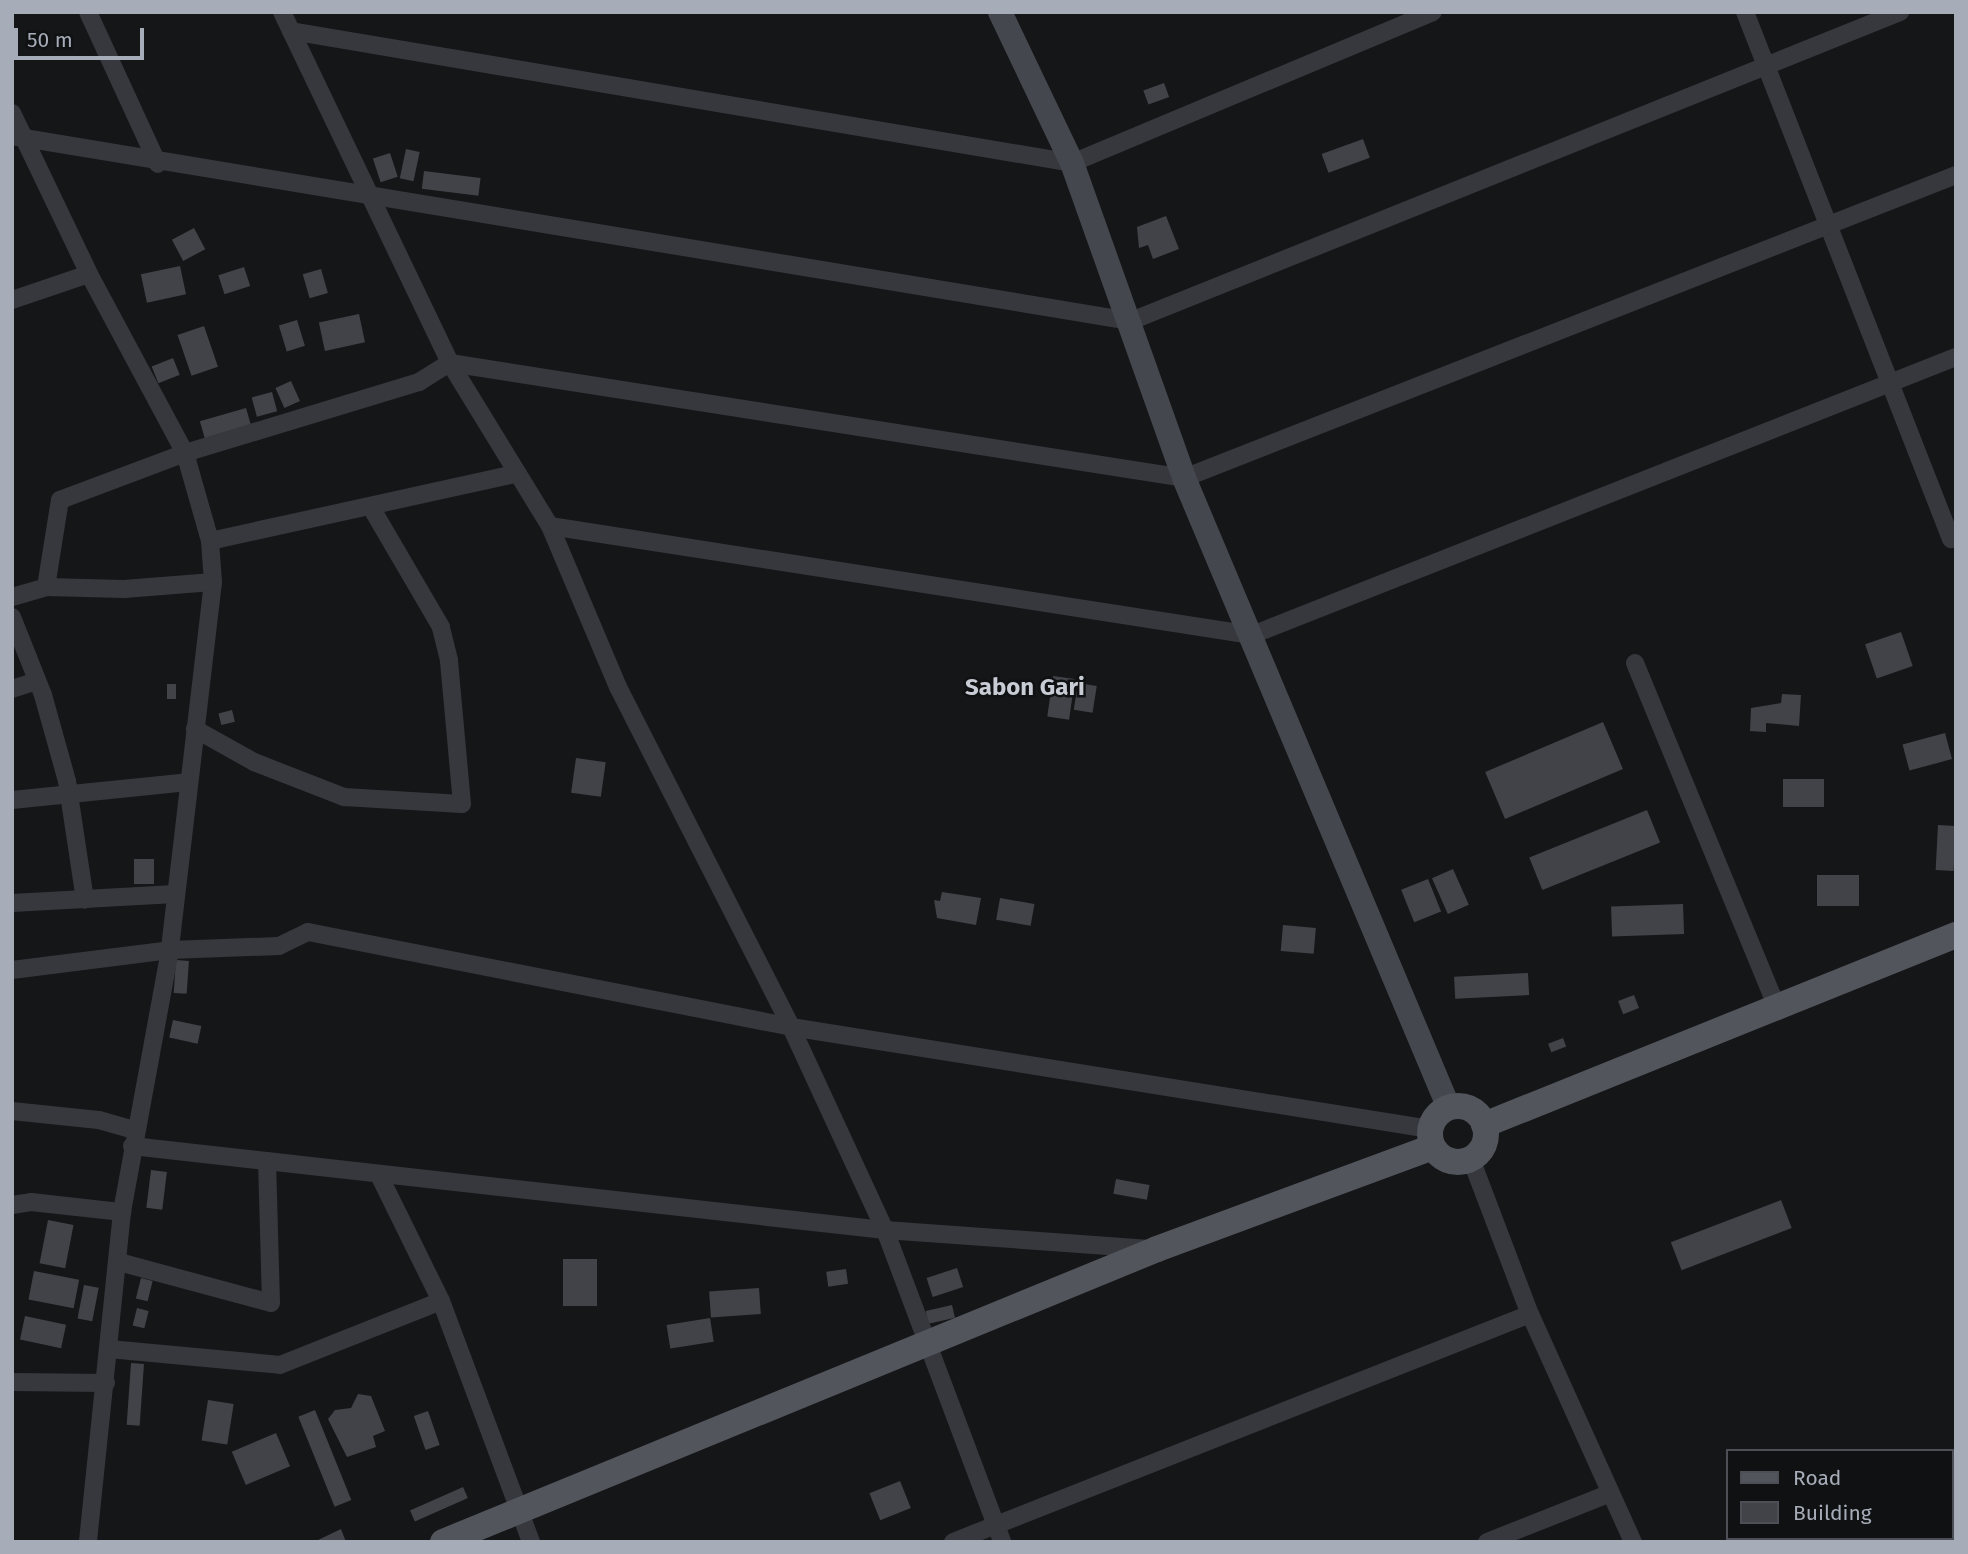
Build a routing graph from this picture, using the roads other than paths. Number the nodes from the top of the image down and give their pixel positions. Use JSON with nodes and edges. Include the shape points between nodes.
{"nodes":[{"id":1,"x":88,"y":12,"type":"edge"},
{"id":2,"x":282,"y":12,"type":"edge"},
{"id":3,"x":1000,"y":12,"type":"edge"},
{"id":4,"x":1433,"y":12,"type":"edge"},
{"id":5,"x":1745,"y":12,"type":"edge"},
{"id":6,"x":1900,"y":12,"type":"edge"},
{"id":7,"x":291,"y":30,"type":"junction"},
{"id":8,"x":1766,"y":66,"type":"junction"},
{"id":9,"x":12,"y":113,"type":"edge"},
{"id":10,"x":19,"y":136,"type":"edge"},
{"id":11,"x":1072,"y":163,"type":"junction"},
{"id":12,"x":158,"y":164,"type":"junction"},
{"id":13,"x":1956,"y":175,"type":"edge"},
{"id":14,"x":370,"y":197,"type":"junction"},
{"id":15,"x":1829,"y":225,"type":"junction"},
{"id":16,"x":89,"y":274,"type":"junction"},
{"id":17,"x":12,"y":300,"type":"edge"},
{"id":18,"x":1131,"y":321,"type":"junction"},
{"id":19,"x":1956,"y":357,"type":"edge"},
{"id":20,"x":450,"y":363,"type":"junction"},
{"id":21,"x":1890,"y":383,"type":"junction"},
{"id":22,"x":185,"y":453,"type":"junction"},
{"id":23,"x":516,"y":474,"type":"junction"},
{"id":24,"x":1184,"y":478,"type":"junction"},
{"id":25,"x":372,"y":509,"type":"junction"},
{"id":26,"x":550,"y":526,"type":"junction"},
{"id":27,"x":1951,"y":539,"type":"dead end"},
{"id":28,"x":210,"y":541,"type":"junction"},
{"id":29,"x":212,"y":582,"type":"junction"},
{"id":30,"x":46,"y":587,"type":"junction"},
{"id":31,"x":12,"y":597,"type":"edge"},
{"id":32,"x":12,"y":617,"type":"edge"},
{"id":33,"x":1252,"y":635,"type":"junction"},
{"id":34,"x":1635,"y":663,"type":"dead end"},
{"id":35,"x":37,"y":681,"type":"junction"},
{"id":36,"x":12,"y":690,"type":"edge"},
{"id":37,"x":195,"y":729,"type":"junction"},
{"id":38,"x":188,"y":782,"type":"junction"},
{"id":39,"x":69,"y":794,"type":"junction"},
{"id":40,"x":12,"y":800,"type":"edge"},
{"id":41,"x":175,"y":894,"type":"junction"},
{"id":42,"x":85,"y":900,"type":"junction"},
{"id":43,"x":12,"y":903,"type":"edge"},
{"id":44,"x":1956,"y":934,"type":"edge"},
{"id":45,"x":170,"y":950,"type":"junction"},
{"id":46,"x":12,"y":970,"type":"edge"},
{"id":47,"x":1777,"y":1008,"type":"junction"},
{"id":48,"x":790,"y":1027,"type":"junction"},
{"id":49,"x":1449,"y":1108,"type":"junction"},
{"id":50,"x":12,"y":1111,"type":"edge"},
{"id":51,"x":1484,"y":1125,"type":"junction"},
{"id":52,"x":133,"y":1138,"type":"junction"},
{"id":53,"x":1432,"y":1138,"type":"junction"},
{"id":54,"x":1471,"y":1159,"type":"junction"},
{"id":55,"x":267,"y":1161,"type":"junction"},
{"id":56,"x":380,"y":1177,"type":"junction"},
{"id":57,"x":12,"y":1205,"type":"edge"},
{"id":58,"x":122,"y":1212,"type":"junction"},
{"id":59,"x":885,"y":1230,"type":"junction"},
{"id":60,"x":1157,"y":1250,"type":"junction"},
{"id":61,"x":119,"y":1262,"type":"junction"},
{"id":62,"x":441,"y":1301,"type":"junction"},
{"id":63,"x":1530,"y":1314,"type":"junction"},
{"id":64,"x":927,"y":1344,"type":"junction"},
{"id":65,"x":110,"y":1349,"type":"junction"},
{"id":66,"x":12,"y":1382,"type":"edge"},
{"id":67,"x":106,"y":1383,"type":"junction"},
{"id":68,"x":1608,"y":1494,"type":"junction"},
{"id":69,"x":520,"y":1511,"type":"junction"},
{"id":70,"x":999,"y":1533,"type":"edge"},
{"id":71,"x":88,"y":1542,"type":"edge"},
{"id":72,"x":443,"y":1542,"type":"edge"},
{"id":73,"x":531,"y":1542,"type":"edge"},
{"id":74,"x":953,"y":1542,"type":"edge"},
{"id":75,"x":1487,"y":1542,"type":"edge"},
{"id":76,"x":1633,"y":1542,"type":"edge"}],
"edges":[{"from":1,"to":12,"type":"street"},
{"from":2,"to":7,"type":"street"},
{"from":3,"to":11,"type":"street"},
{"from":4,"to":11,"type":"street"},
{"from":5,"to":8,"type":"street"},
{"from":6,"to":8,"type":"street"},
{"from":7,"to":11,"type":"street"},
{"from":7,"to":14,"type":"street"},
{"from":8,"to":15,"type":"street"},
{"from":8,"to":18,"type":"street"},
{"from":9,"to":10,"type":"street"},
{"from":10,"to":12,"type":"street"},
{"from":10,"to":16,"type":"street"},
{"from":11,"to":18,"type":"street"},
{"from":12,"to":14,"type":"street"},
{"from":13,"to":15,"type":"street"},
{"from":14,"to":18,"type":"street"},
{"from":14,"to":20,"type":"street"},
{"from":15,"to":21,"type":"street"},
{"from":15,"to":24,"type":"street"},
{"from":16,"to":17,"type":"street"},
{"from":16,"to":22,"type":"street"},
{"from":18,"to":24,"type":"street"},
{"from":19,"to":21,"type":"street"},
{"from":20,"to":22,"type":"street","via":[[419,382]]},
{"from":20,"to":23,"type":"street"},
{"from":20,"to":24,"type":"street"},
{"from":21,"to":27,"type":"street"},
{"from":21,"to":33,"type":"street"},
{"from":22,"to":28,"type":"street"},
{"from":22,"to":30,"type":"street","via":[[60,500]]},
{"from":23,"to":25,"type":"street"},
{"from":23,"to":26,"type":"street"},
{"from":24,"to":33,"type":"street"},
{"from":25,"to":28,"type":"street"},
{"from":25,"to":37,"type":"street","via":[[441,627],[449,660],[462,804],[344,797],[254,762]]},
{"from":26,"to":33,"type":"street"},
{"from":26,"to":48,"type":"street","via":[[618,687]]},
{"from":28,"to":29,"type":"street"},
{"from":29,"to":30,"type":"street","via":[[124,589]]},
{"from":29,"to":37,"type":"street"},
{"from":30,"to":31,"type":"street"},
{"from":32,"to":35,"type":"street"},
{"from":33,"to":49,"type":"street"},
{"from":34,"to":47,"type":"street"},
{"from":35,"to":36,"type":"street"},
{"from":35,"to":39,"type":"street"},
{"from":37,"to":38,"type":"street"},
{"from":38,"to":39,"type":"street"},
{"from":38,"to":41,"type":"street"},
{"from":39,"to":40,"type":"street"},
{"from":39,"to":42,"type":"street"},
{"from":41,"to":42,"type":"street"},
{"from":41,"to":45,"type":"street"},
{"from":42,"to":43,"type":"street"},
{"from":44,"to":47,"type":"main road"},
{"from":45,"to":46,"type":"street"},
{"from":45,"to":48,"type":"street","via":[[279,946],[308,932]]},
{"from":45,"to":52,"type":"street"},
{"from":47,"to":51,"type":"main road"},
{"from":48,"to":53,"type":"street"},
{"from":48,"to":59,"type":"street"},
{"from":49,"to":51,"type":"main road","via":[[1466,1108]]},
{"from":49,"to":53,"type":"main road"},
{"from":50,"to":52,"type":"street","via":[[99,1120]]},
{"from":51,"to":54,"type":"main road","via":[[1482,1148]]},
{"from":52,"to":55,"type":"street"},
{"from":52,"to":58,"type":"street"},
{"from":53,"to":54,"type":"main road","via":[[1445,1160]]},
{"from":53,"to":60,"type":"main road"},
{"from":54,"to":63,"type":"street"},
{"from":55,"to":56,"type":"street"},
{"from":55,"to":61,"type":"street","via":[[271,1303]]},
{"from":56,"to":59,"type":"street"},
{"from":56,"to":62,"type":"street"},
{"from":57,"to":58,"type":"street","via":[[31,1202]]},
{"from":58,"to":61,"type":"street"},
{"from":59,"to":60,"type":"street"},
{"from":59,"to":64,"type":"street"},
{"from":60,"to":64,"type":"main road"},
{"from":61,"to":65,"type":"street"},
{"from":62,"to":65,"type":"street","via":[[280,1365]]},
{"from":62,"to":69,"type":"street"},
{"from":63,"to":68,"type":"street"},
{"from":63,"to":70,"type":"street"},
{"from":64,"to":69,"type":"main road"},
{"from":64,"to":70,"type":"street"},
{"from":65,"to":67,"type":"street"},
{"from":66,"to":67,"type":"street"},
{"from":67,"to":71,"type":"street"},
{"from":68,"to":75,"type":"street"},
{"from":68,"to":76,"type":"street"},
{"from":69,"to":72,"type":"main road"},
{"from":69,"to":73,"type":"street"},
{"from":70,"to":74,"type":"street"}]}
